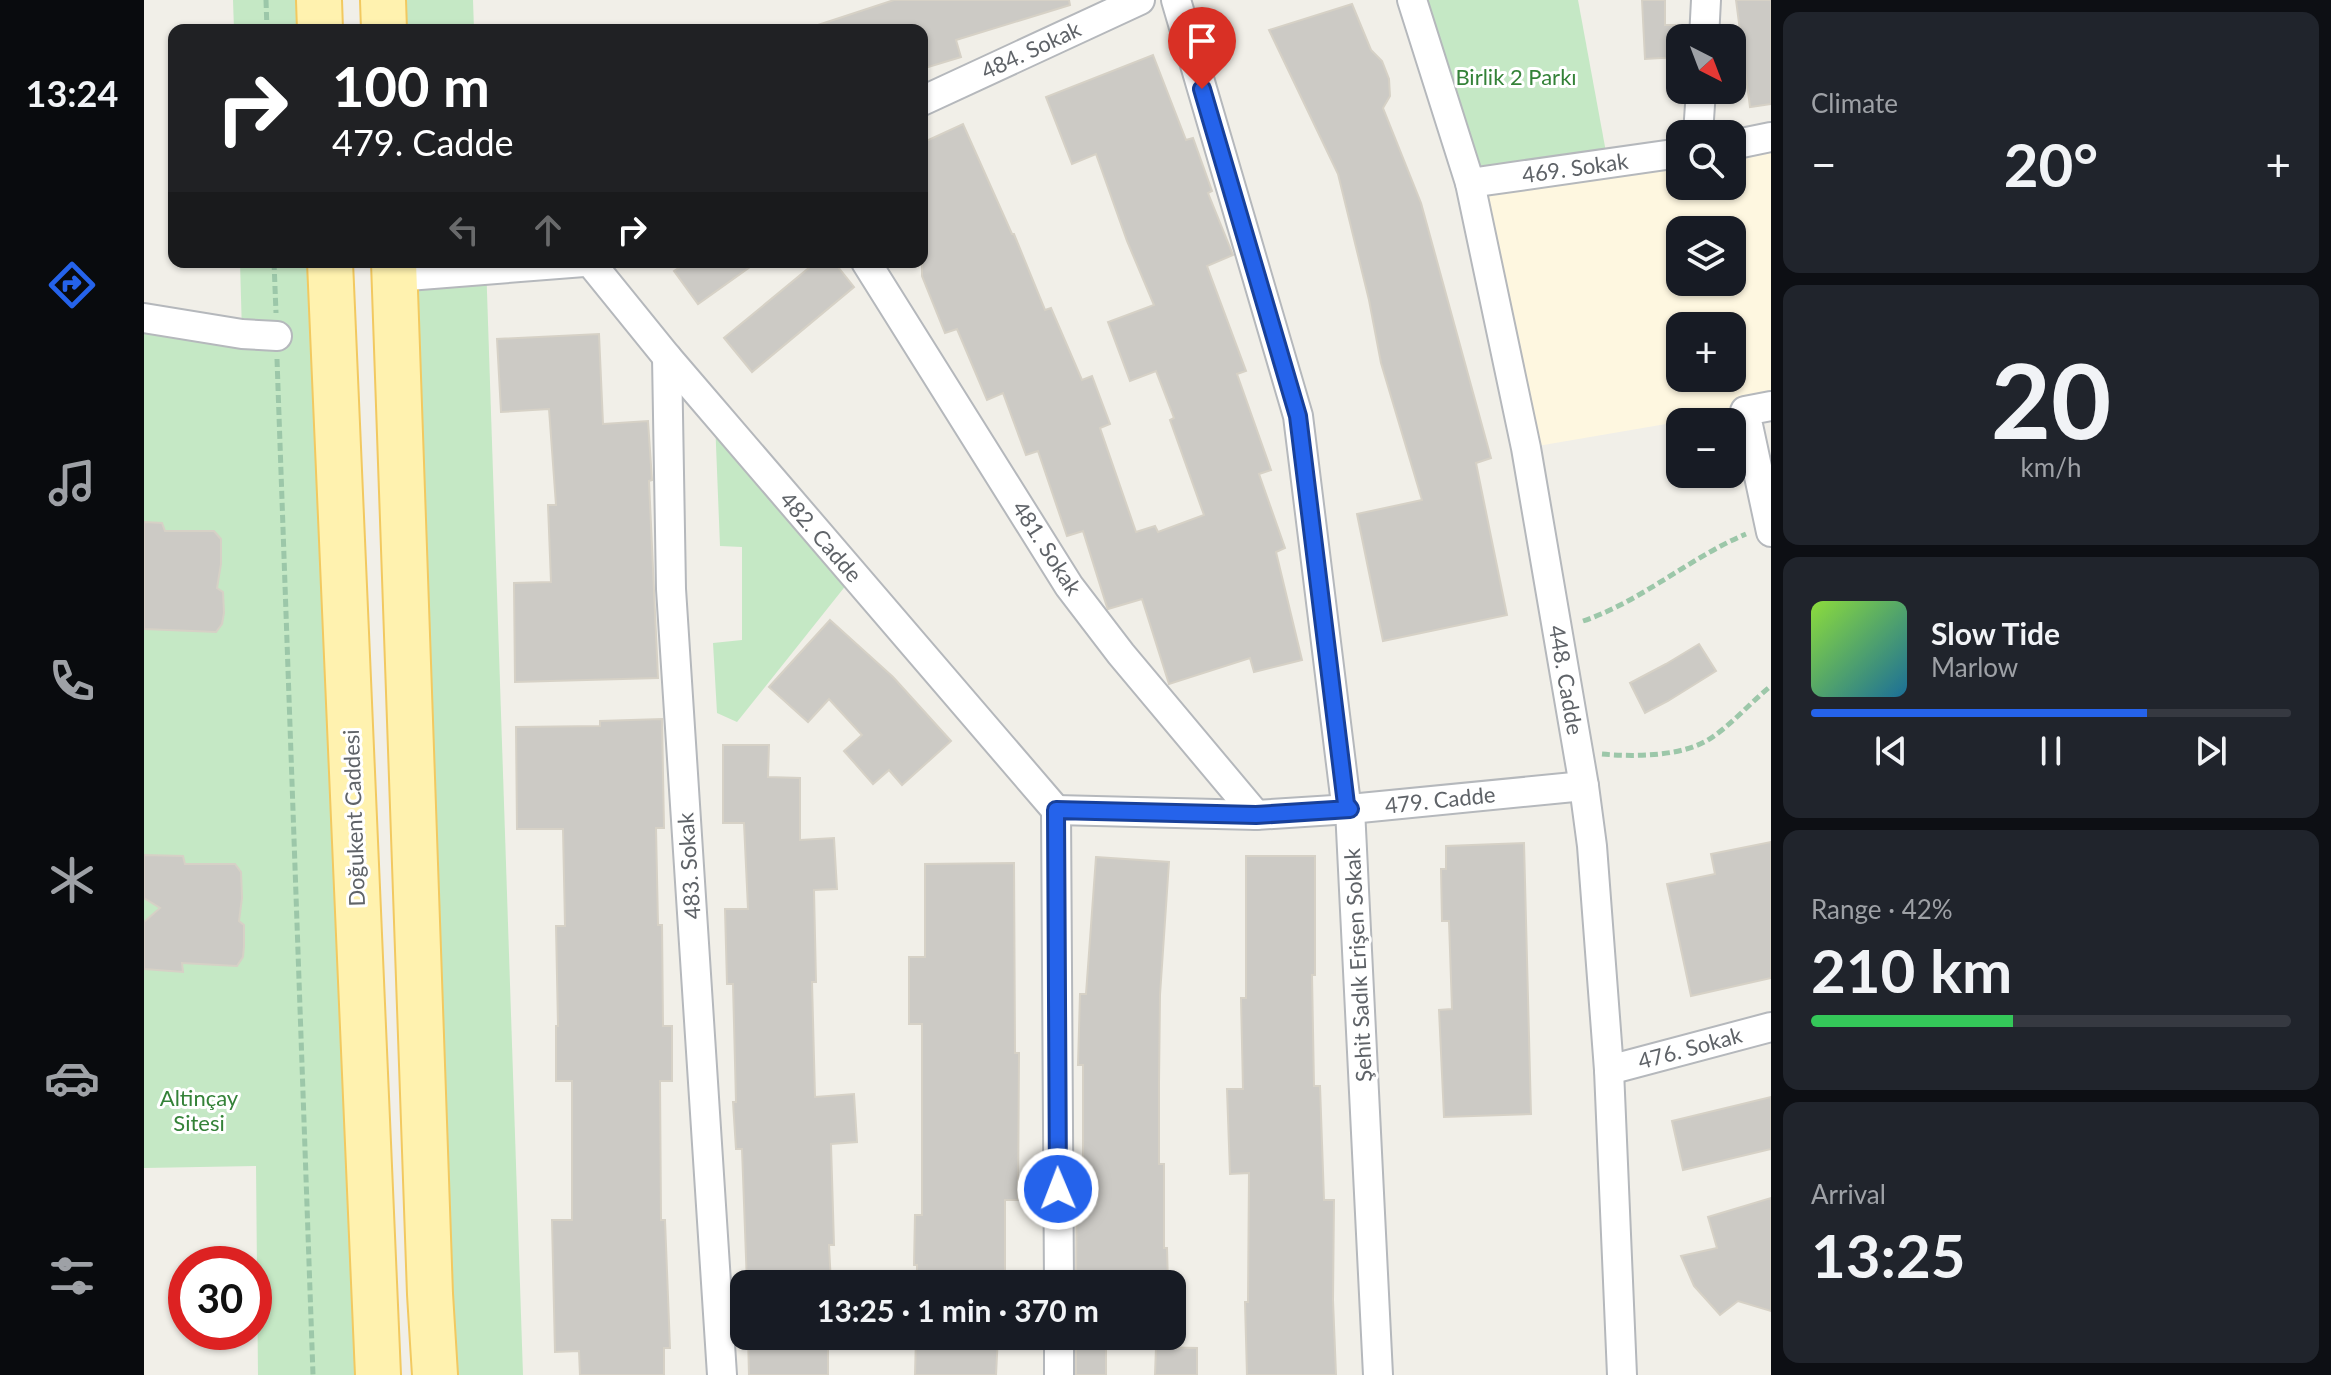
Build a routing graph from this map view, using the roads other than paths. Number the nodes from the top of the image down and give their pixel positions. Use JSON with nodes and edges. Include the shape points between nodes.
{"nodes":[{"id":1,"x":319,"y":0,"type":"edge"},
{"id":2,"x":383,"y":0,"type":"edge"},
{"id":3,"x":1140,"y":0,"type":"edge"},
{"id":4,"x":1176,"y":0,"type":"edge"},
{"id":5,"x":1412,"y":0,"type":"edge"},
{"id":6,"x":1706,"y":0,"type":"edge"},
{"id":7,"x":320,"y":24,"type":"edge"},
{"id":8,"x":384,"y":24,"type":"edge"},
{"id":9,"x":1705,"y":24,"type":"edge"},
{"id":10,"x":928,"y":98,"type":"edge"},
{"id":11,"x":1771,"y":137,"type":"edge"},
{"id":12,"x":1746,"y":142,"type":"edge"},
{"id":13,"x":1666,"y":155,"type":"edge"},
{"id":14,"x":1470,"y":183,"type":"junction"},
{"id":15,"x":330,"y":268,"type":"edge"},
{"id":16,"x":442,"y":268,"type":"edge"},
{"id":17,"x":592,"y":268,"type":"edge"},
{"id":18,"x":870,"y":268,"type":"edge"},
{"id":19,"x":394,"y":270,"type":"edge"},
{"id":20,"x":144,"y":318,"type":"edge"},
{"id":21,"x":277,"y":336,"type":"road end"},
{"id":22,"x":667,"y":357,"type":"junction"},
{"id":23,"x":1758,"y":408,"type":"edge"},
{"id":24,"x":1770,"y":528,"type":"edge"},
{"id":25,"x":1584,"y":786,"type":"junction"},
{"id":26,"x":1350,"y":809,"type":"junction"},
{"id":27,"x":1056,"y":810,"type":"junction"},
{"id":28,"x":1256,"y":815,"type":"junction"},
{"id":29,"x":1771,"y":1027,"type":"edge"},
{"id":30,"x":1609,"y":1070,"type":"junction"},
{"id":31,"x":1059,"y":1270,"type":"edge"},
{"id":32,"x":1059,"y":1350,"type":"edge"},
{"id":33,"x":378,"y":1375,"type":"edge"},
{"id":34,"x":435,"y":1375,"type":"edge"},
{"id":35,"x":722,"y":1375,"type":"edge"},
{"id":36,"x":1059,"y":1375,"type":"edge"},
{"id":37,"x":1378,"y":1375,"type":"edge"},
{"id":38,"x":1622,"y":1375,"type":"edge"}],
"edges":[{"from":1,"to":7,"type":"main road"},
{"from":2,"to":8,"type":"main road"},
{"from":3,"to":10,"type":"street","name":"484. Sokak"},
{"from":4,"to":26,"type":"street","name":"Şehit Sadık Erişen Sokak","via":[[1298,416]]},
{"from":5,"to":14,"type":"street","name":"448. Cadde"},
{"from":6,"to":9,"type":"street"},
{"from":11,"to":12,"type":"street"},
{"from":13,"to":14,"type":"street","name":"469. Sokak"},
{"from":14,"to":25,"type":"street","name":"448. Cadde","via":[[1526,448]]},
{"from":15,"to":33,"type":"main road","name":"Doğukent Caddesi"},
{"from":16,"to":19,"type":"street"},
{"from":17,"to":22,"type":"street","name":"482. Cadde"},
{"from":18,"to":28,"type":"street","name":"481. Sokak","via":[[1069,586]]},
{"from":19,"to":34,"type":"main road"},
{"from":20,"to":21,"type":"street"},
{"from":22,"to":27,"type":"street","name":"482. Cadde"},
{"from":22,"to":35,"type":"street","name":"483. Sokak","via":[[671,589]]},
{"from":23,"to":24,"type":"street"},
{"from":25,"to":26,"type":"street","name":"479. Cadde"},
{"from":25,"to":30,"type":"street","name":"448. Cadde"},
{"from":26,"to":28,"type":"street","name":"479. Cadde"},
{"from":26,"to":37,"type":"street","name":"Şehit Sadık Erişen Sokak"},
{"from":27,"to":28,"type":"street","name":"479. Cadde"},
{"from":27,"to":31,"type":"street"},
{"from":29,"to":30,"type":"street","name":"476. Sokak"},
{"from":30,"to":38,"type":"street","name":"448. Cadde"},
{"from":32,"to":36,"type":"street"}]}
